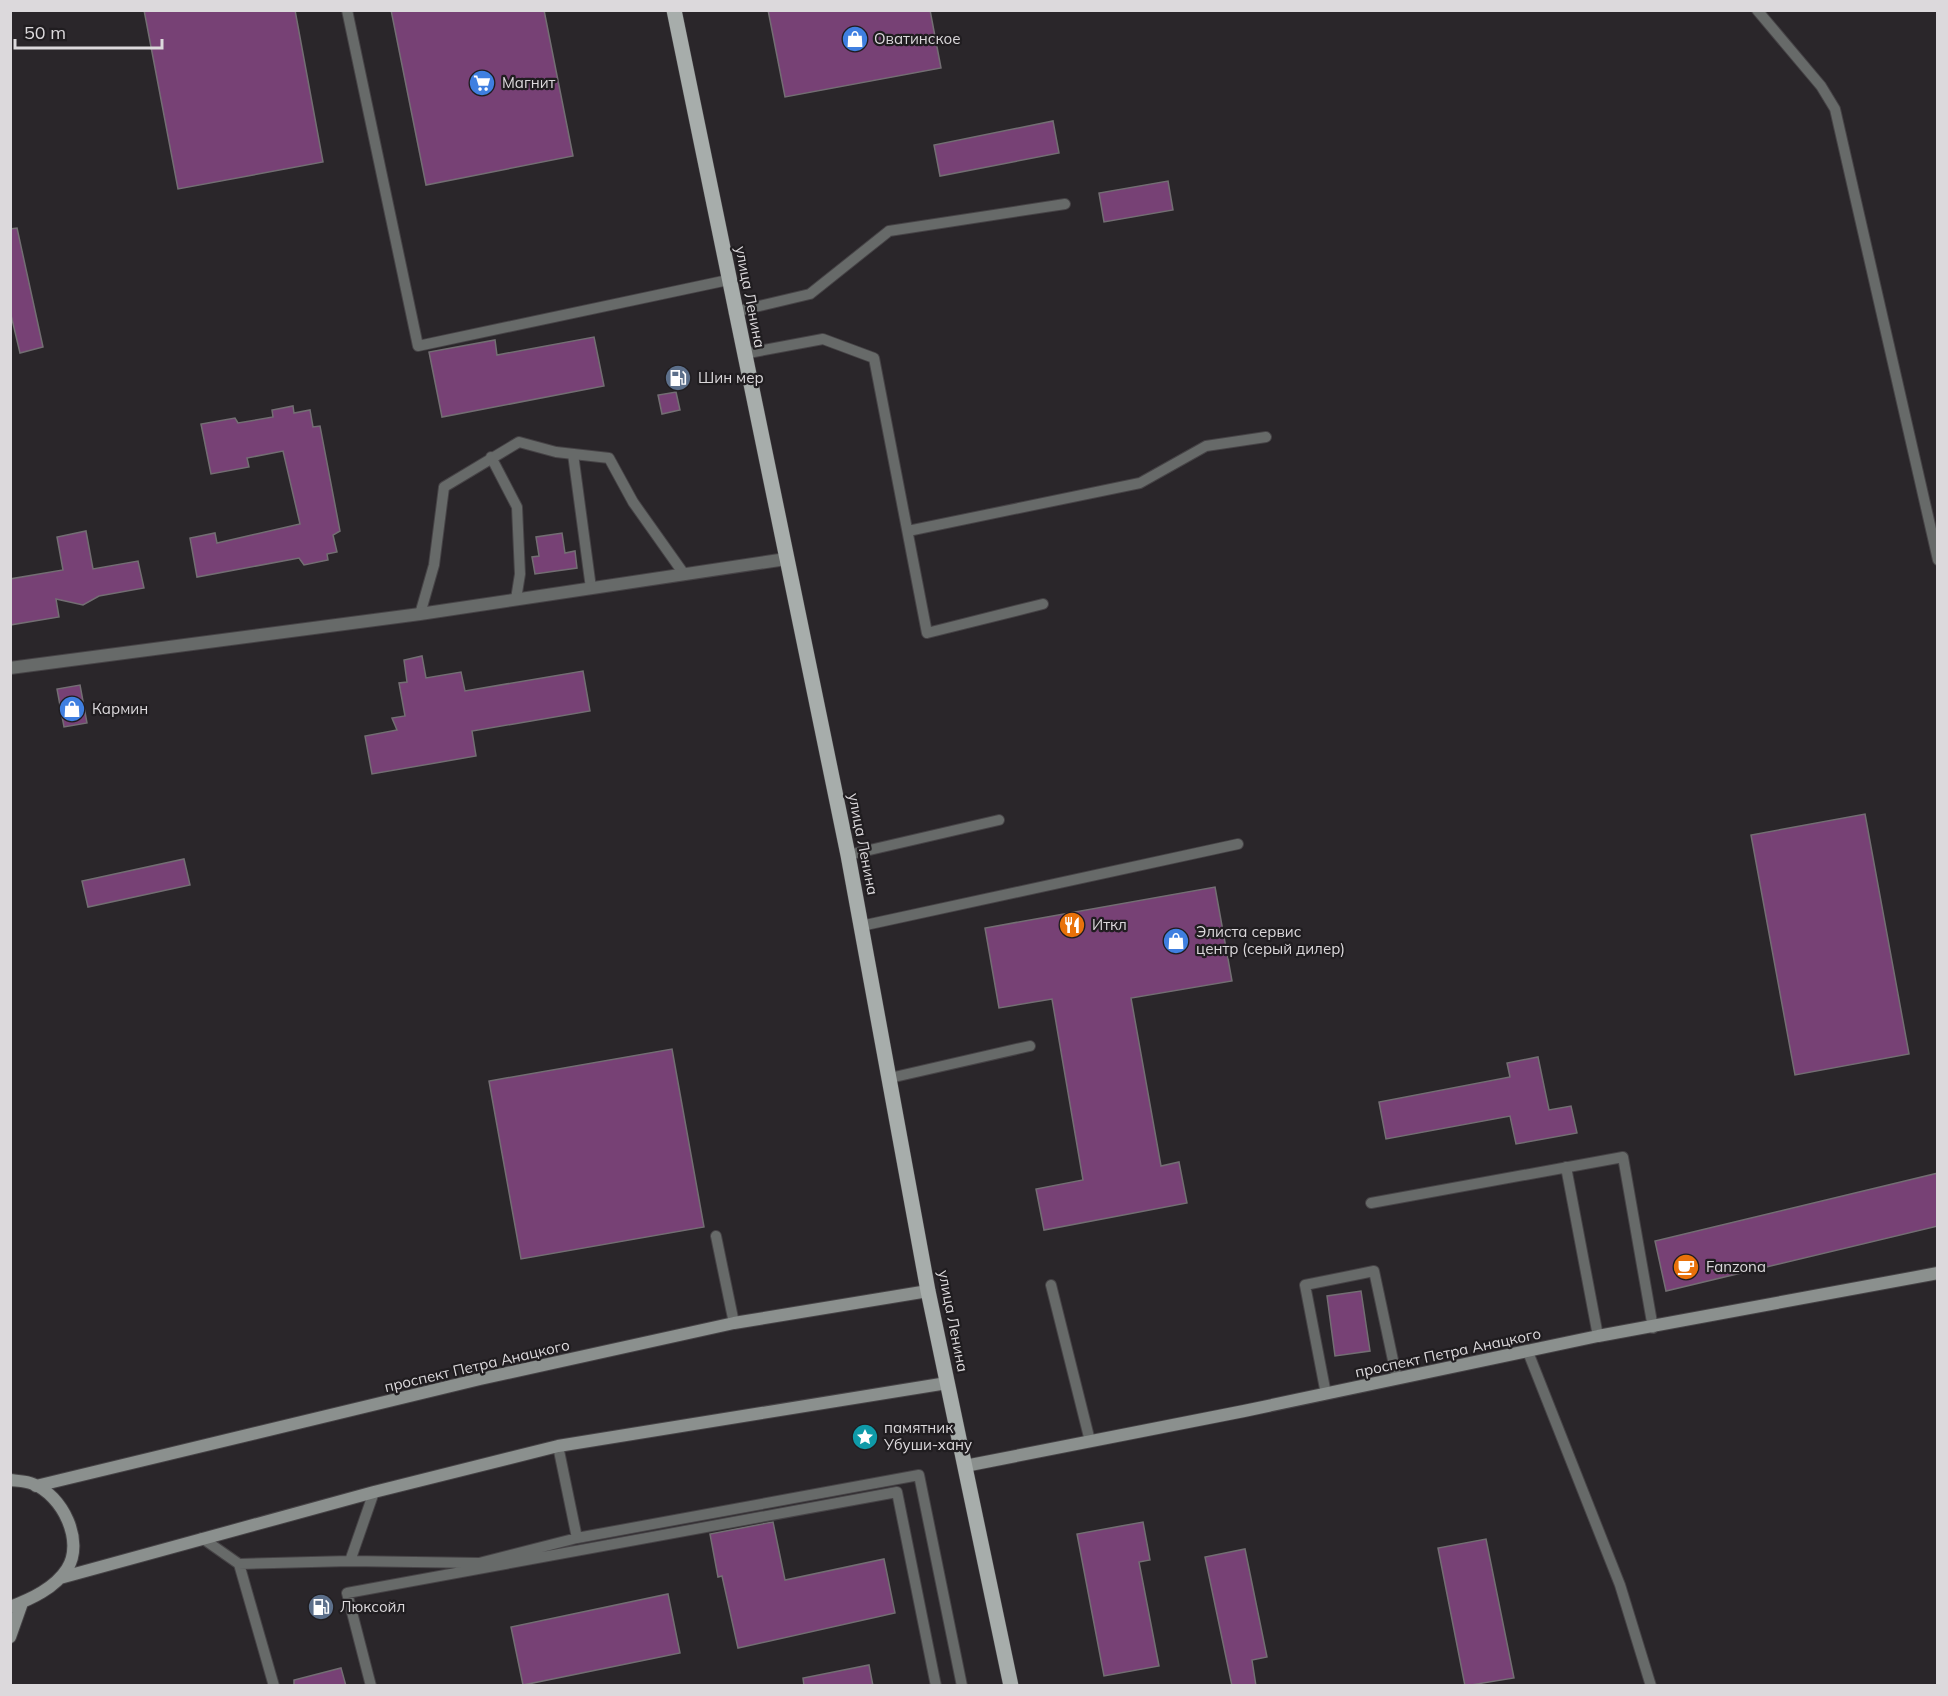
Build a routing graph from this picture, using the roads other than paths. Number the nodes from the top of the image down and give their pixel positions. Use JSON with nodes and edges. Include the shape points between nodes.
{"nodes":[{"id":1,"x":347,"y":10,"type":"edge"},
{"id":2,"x":674,"y":10,"type":"edge"},
{"id":3,"x":1757,"y":10,"type":"edge"},
{"id":4,"x":1065,"y":204,"type":"dead end"},
{"id":5,"x":728,"y":280,"type":"junction"},
{"id":6,"x":734,"y":312,"type":"junction"},
{"id":7,"x":743,"y":354,"type":"junction"},
{"id":8,"x":1266,"y":437,"type":"dead end"},
{"id":9,"x":573,"y":454,"type":"junction"},
{"id":10,"x":491,"y":457,"type":"junction"},
{"id":11,"x":908,"y":531,"type":"junction"},
{"id":12,"x":786,"y":559,"type":"junction"},
{"id":13,"x":1938,"y":560,"type":"edge"},
{"id":14,"x":684,"y":574,"type":"junction"},
{"id":15,"x":591,"y":588,"type":"junction"},
{"id":16,"x":516,"y":599,"type":"junction"},
{"id":17,"x":1042,"y":604,"type":"dead end"},
{"id":18,"x":420,"y":614,"type":"junction"},
{"id":19,"x":10,"y":668,"type":"edge"},
{"id":20,"x":999,"y":820,"type":"dead end"},
{"id":21,"x":1238,"y":844,"type":"dead end"},
{"id":22,"x":848,"y":855,"type":"junction"},
{"id":23,"x":861,"y":926,"type":"junction"},
{"id":24,"x":1030,"y":1046,"type":"dead end"},
{"id":25,"x":890,"y":1078,"type":"junction"},
{"id":26,"x":1566,"y":1167,"type":"junction"},
{"id":27,"x":1371,"y":1203,"type":"dead end"},
{"id":28,"x":716,"y":1236,"type":"dead end"},
{"id":29,"x":1938,"y":1273,"type":"edge"},
{"id":30,"x":1052,"y":1285,"type":"dead end"},
{"id":31,"x":928,"y":1291,"type":"junction"},
{"id":32,"x":734,"y":1323,"type":"junction"},
{"id":33,"x":1653,"y":1328,"type":"junction"},
{"id":34,"x":1598,"y":1336,"type":"junction"},
{"id":35,"x":1528,"y":1352,"type":"junction"},
{"id":36,"x":1397,"y":1379,"type":"junction"},
{"id":37,"x":947,"y":1383,"type":"junction"},
{"id":38,"x":1326,"y":1394,"type":"junction"},
{"id":39,"x":1090,"y":1441,"type":"junction"},
{"id":40,"x":558,"y":1446,"type":"junction"},
{"id":41,"x":965,"y":1466,"type":"junction"},
{"id":42,"x":10,"y":1480,"type":"edge"},
{"id":43,"x":36,"y":1486,"type":"junction"},
{"id":44,"x":374,"y":1492,"type":"junction"},
{"id":45,"x":202,"y":1538,"type":"junction"},
{"id":46,"x":577,"y":1538,"type":"junction"},
{"id":47,"x":350,"y":1561,"type":"junction"},
{"id":48,"x":239,"y":1564,"type":"junction"},
{"id":49,"x":60,"y":1578,"type":"junction"},
{"id":50,"x":16,"y":1605,"type":"edge"},
{"id":51,"x":10,"y":1637,"type":"edge"},
{"id":52,"x":274,"y":1686,"type":"edge"},
{"id":53,"x":372,"y":1686,"type":"edge"},
{"id":54,"x":936,"y":1686,"type":"edge"},
{"id":55,"x":962,"y":1686,"type":"edge"},
{"id":56,"x":1011,"y":1686,"type":"edge"},
{"id":57,"x":1651,"y":1686,"type":"edge"}],
"edges":[{"from":1,"to":5,"type":"lane","via":[[418,346]]},
{"from":2,"to":5,"type":"main road","name":"улица Ленина"},
{"from":3,"to":13,"type":"lane","via":[[1821,86],[1835,109]]},
{"from":4,"to":6,"type":"lane","via":[[889,231],[810,294]]},
{"from":5,"to":6,"type":"main road","name":"улица Ленина"},
{"from":6,"to":7,"type":"main road","name":"улица Ленина"},
{"from":7,"to":11,"type":"lane","via":[[823,339],[874,358]]},
{"from":7,"to":12,"type":"main road","name":"улица Ленина"},
{"from":8,"to":11,"type":"lane","via":[[1206,446],[1140,483]]},
{"from":9,"to":10,"type":"lane","via":[[519,442]]},
{"from":9,"to":14,"type":"lane","via":[[609,459]]},
{"from":9,"to":15,"type":"lane"},
{"from":10,"to":16,"type":"lane","via":[[517,507]]},
{"from":10,"to":18,"type":"lane","via":[[444,488],[434,565]]},
{"from":11,"to":17,"type":"lane","via":[[927,633]]},
{"from":12,"to":14,"type":"street"},
{"from":12,"to":22,"type":"main road","name":"улица Ленина"},
{"from":14,"to":15,"type":"street"},
{"from":15,"to":16,"type":"street"},
{"from":16,"to":18,"type":"street"},
{"from":18,"to":19,"type":"street"},
{"from":20,"to":22,"type":"lane"},
{"from":21,"to":23,"type":"lane"},
{"from":22,"to":23,"type":"main road","name":"улица Ленина"},
{"from":23,"to":25,"type":"main road","name":"улица Ленина"},
{"from":24,"to":25,"type":"lane"},
{"from":25,"to":31,"type":"main road","name":"улица Ленина"},
{"from":26,"to":27,"type":"lane"},
{"from":26,"to":33,"type":"lane","via":[[1623,1156]]},
{"from":26,"to":34,"type":"lane"},
{"from":28,"to":32,"type":"lane"},
{"from":29,"to":33,"type":"main road","name":"проспект Петра Анацкого"},
{"from":30,"to":39,"type":"lane"},
{"from":31,"to":32,"type":"main road","name":"проспект Петра Анацкого"},
{"from":31,"to":37,"type":"main road","name":"улица Ленина"},
{"from":32,"to":43,"type":"main road","name":"проспект Петра Анацкого","via":[[480,1379]]},
{"from":33,"to":34,"type":"main road","name":"проспект Петра Анацкого"},
{"from":34,"to":35,"type":"main road","name":"проспект Петра Анацкого"},
{"from":35,"to":36,"type":"main road","name":"проспект Петра Анацкого"},
{"from":35,"to":57,"type":"lane","via":[[1620,1585]]},
{"from":36,"to":38,"type":"main road","name":"проспект Петра Анацкого"},
{"from":36,"to":38,"type":"lane","via":[[1374,1271],[1317,1282],[1305,1285]]},
{"from":37,"to":40,"type":"main road"},
{"from":37,"to":41,"type":"main road","name":"улица Ленина"},
{"from":38,"to":39,"type":"main road","name":"проспект Петра Анацкого"},
{"from":39,"to":41,"type":"main road","name":"проспект Петра Анацкого"},
{"from":40,"to":44,"type":"main road"},
{"from":40,"to":46,"type":"lane"},
{"from":41,"to":56,"type":"main road","name":"улица Ленина"},
{"from":42,"to":43,"type":"main road"},
{"from":43,"to":49,"type":"main road","via":[[59,1505],[72,1536],[72,1558]]},
{"from":44,"to":45,"type":"main road"},
{"from":44,"to":47,"type":"lane"},
{"from":45,"to":48,"type":"lane"},
{"from":45,"to":49,"type":"main road"},
{"from":46,"to":47,"type":"lane","via":[[478,1563]]},
{"from":46,"to":55,"type":"lane","via":[[919,1475]]},
{"from":47,"to":48,"type":"lane"},
{"from":48,"to":52,"type":"lane"},
{"from":49,"to":50,"type":"main road"},
{"from":50,"to":51,"type":"main road"},
{"from":53,"to":54,"type":"lane","via":[[347,1593],[897,1491]]}]}
